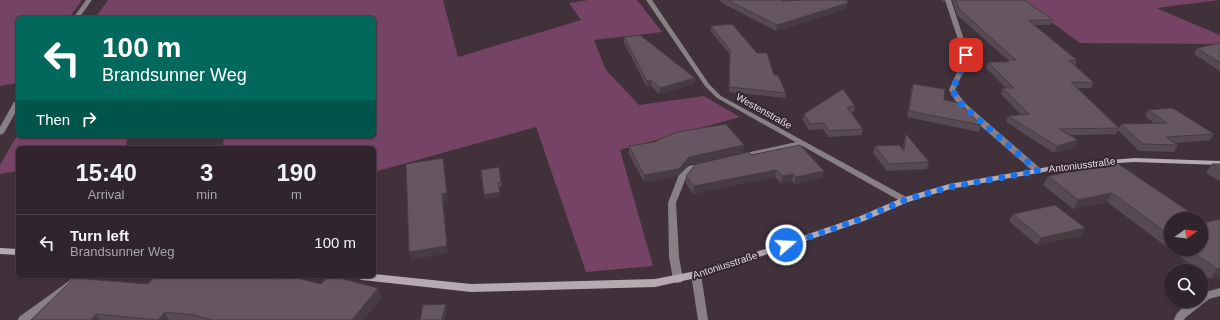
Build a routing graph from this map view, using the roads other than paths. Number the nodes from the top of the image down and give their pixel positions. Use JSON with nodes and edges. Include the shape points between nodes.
{"nodes":[{"id":1,"x":89,"y":0,"type":"edge"},
{"id":2,"x":648,"y":0,"type":"edge"},
{"id":3,"x":948,"y":0,"type":"edge"},
{"id":4,"x":77,"y":16,"type":"edge"},
{"id":5,"x":16,"y":105,"type":"edge"},
{"id":6,"x":0,"y":133,"type":"edge"},
{"id":7,"x":801,"y":144,"type":"junction"},
{"id":8,"x":736,"y":158,"type":"edge"},
{"id":9,"x":714,"y":163,"type":"edge"},
{"id":10,"x":1220,"y":163,"type":"edge"},
{"id":11,"x":1038,"y":171,"type":"junction"},
{"id":12,"x":905,"y":200,"type":"junction"},
{"id":13,"x":0,"y":251,"type":"edge"},
{"id":14,"x":16,"y":252,"type":"edge"},
{"id":15,"x":696,"y":274,"type":"junction"},
{"id":16,"x":80,"y":278,"type":"edge"},
{"id":17,"x":376,"y":278,"type":"edge"},
{"id":18,"x":678,"y":279,"type":"junction"},
{"id":19,"x":1220,"y":292,"type":"edge"},
{"id":20,"x":1208,"y":295,"type":"edge"},
{"id":21,"x":1190,"y":308,"type":"edge"},
{"id":22,"x":22,"y":320,"type":"edge"},
{"id":23,"x":703,"y":320,"type":"edge"},
{"id":24,"x":1179,"y":320,"type":"edge"}],
"edges":[{"from":1,"to":4,"type":"street"},
{"from":2,"to":7,"type":"street","name":"Westenstraße","via":[[707,85],[719,97]]},
{"from":3,"to":11,"type":"street","via":[[966,55],[952,90],[963,106]]},
{"from":5,"to":6,"type":"street"},
{"from":7,"to":8,"type":"street"},
{"from":7,"to":12,"type":"street","name":"Westenstraße"},
{"from":9,"to":18,"type":"street","via":[[692,168],[683,174],[672,203],[674,257]]},
{"from":10,"to":11,"type":"street","name":"Antoniusstraße","via":[[1134,160]]},
{"from":11,"to":12,"type":"street","name":"Antoniusstraße","via":[[949,187]]},
{"from":12,"to":15,"type":"street","name":"Antoniusstraße","via":[[861,219]]},
{"from":13,"to":14,"type":"street"},
{"from":15,"to":18,"type":"street","name":"Antoniusstraße"},
{"from":15,"to":23,"type":"street"},
{"from":16,"to":22,"type":"street"},
{"from":17,"to":18,"type":"street","name":"Antoniusstraße","via":[[471,288],[655,283]]},
{"from":19,"to":20,"type":"street"},
{"from":21,"to":24,"type":"street"}]}
